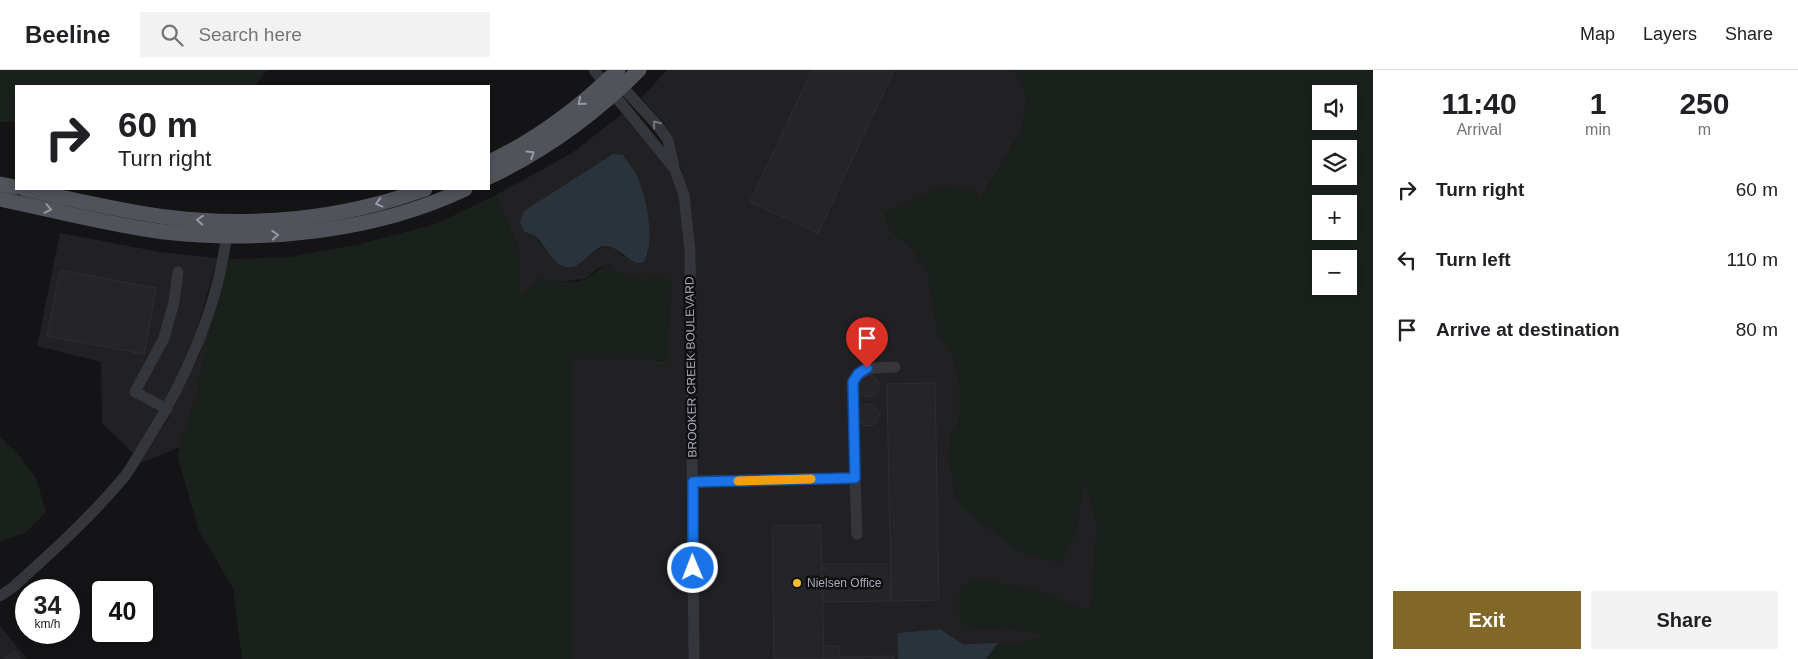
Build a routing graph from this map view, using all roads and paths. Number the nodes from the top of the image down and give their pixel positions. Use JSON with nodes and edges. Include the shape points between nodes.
{"nodes":[{"id":1,"x":594,"y":70,"type":"edge"},
{"id":2,"x":639,"y":70,"type":"edge"},
{"id":3,"x":613,"y":80,"type":"edge"},
{"id":4,"x":490,"y":161,"type":"edge"},
{"id":5,"x":490,"y":176,"type":"edge"},
{"id":6,"x":0,"y":184,"type":"edge"},
{"id":7,"x":15,"y":187,"type":"edge"},
{"id":8,"x":29,"y":190,"type":"edge"},
{"id":9,"x":422,"y":190,"type":"edge"},
{"id":10,"x":462,"y":190,"type":"edge"},
{"id":11,"x":0,"y":199,"type":"edge"},
{"id":12,"x":227,"y":230,"type":"junction"},
{"id":13,"x":178,"y":272,"type":"dead end"},
{"id":14,"x":894,"y":367,"type":"dead end"},
{"id":15,"x":167,"y":409,"type":"junction"},
{"id":16,"x":855,"y":478,"type":"junction"},
{"id":17,"x":693,"y":482,"type":"junction"},
{"id":18,"x":857,"y":534,"type":"dead end"},
{"id":19,"x":0,"y":596,"type":"edge"},
{"id":20,"x":694,"y":659,"type":"edge"}],
"edges":[{"from":1,"to":3,"type":"street","name":"BROOKER CREEK BOULEVARD"},
{"from":2,"to":3,"type":"main road"},
{"from":3,"to":4,"type":"main road","one_way":true,"via":[[540,132]]},
{"from":5,"to":3,"type":"main road","one_way":true,"via":[[550,142]]},
{"from":3,"to":17,"type":"street","name":"BROOKER CREEK BOULEVARD","via":[[674,168],[684,195],[690,250]]},
{"from":6,"to":7,"type":"main road"},
{"from":12,"to":8,"type":"main road","one_way":true},
{"from":9,"to":12,"type":"main road","one_way":true,"via":[[317,216]]},
{"from":12,"to":10,"type":"main road","one_way":true,"via":[[278,235],[361,223]]},
{"from":11,"to":12,"type":"main road","one_way":true,"via":[[135,228]]},
{"from":12,"to":15,"type":"street","via":[[224,257],[196,351]]},
{"from":13,"to":15,"type":"street","via":[[164,338],[135,392]]},
{"from":14,"to":16,"type":"street","via":[[867,368],[853,382]]},
{"from":15,"to":19,"type":"street","via":[[126,474],[93,513]]},
{"from":16,"to":17,"type":"street"},
{"from":16,"to":18,"type":"street"},
{"from":17,"to":20,"type":"street","name":"BROOKER CREEK BOULEVARD"}]}
